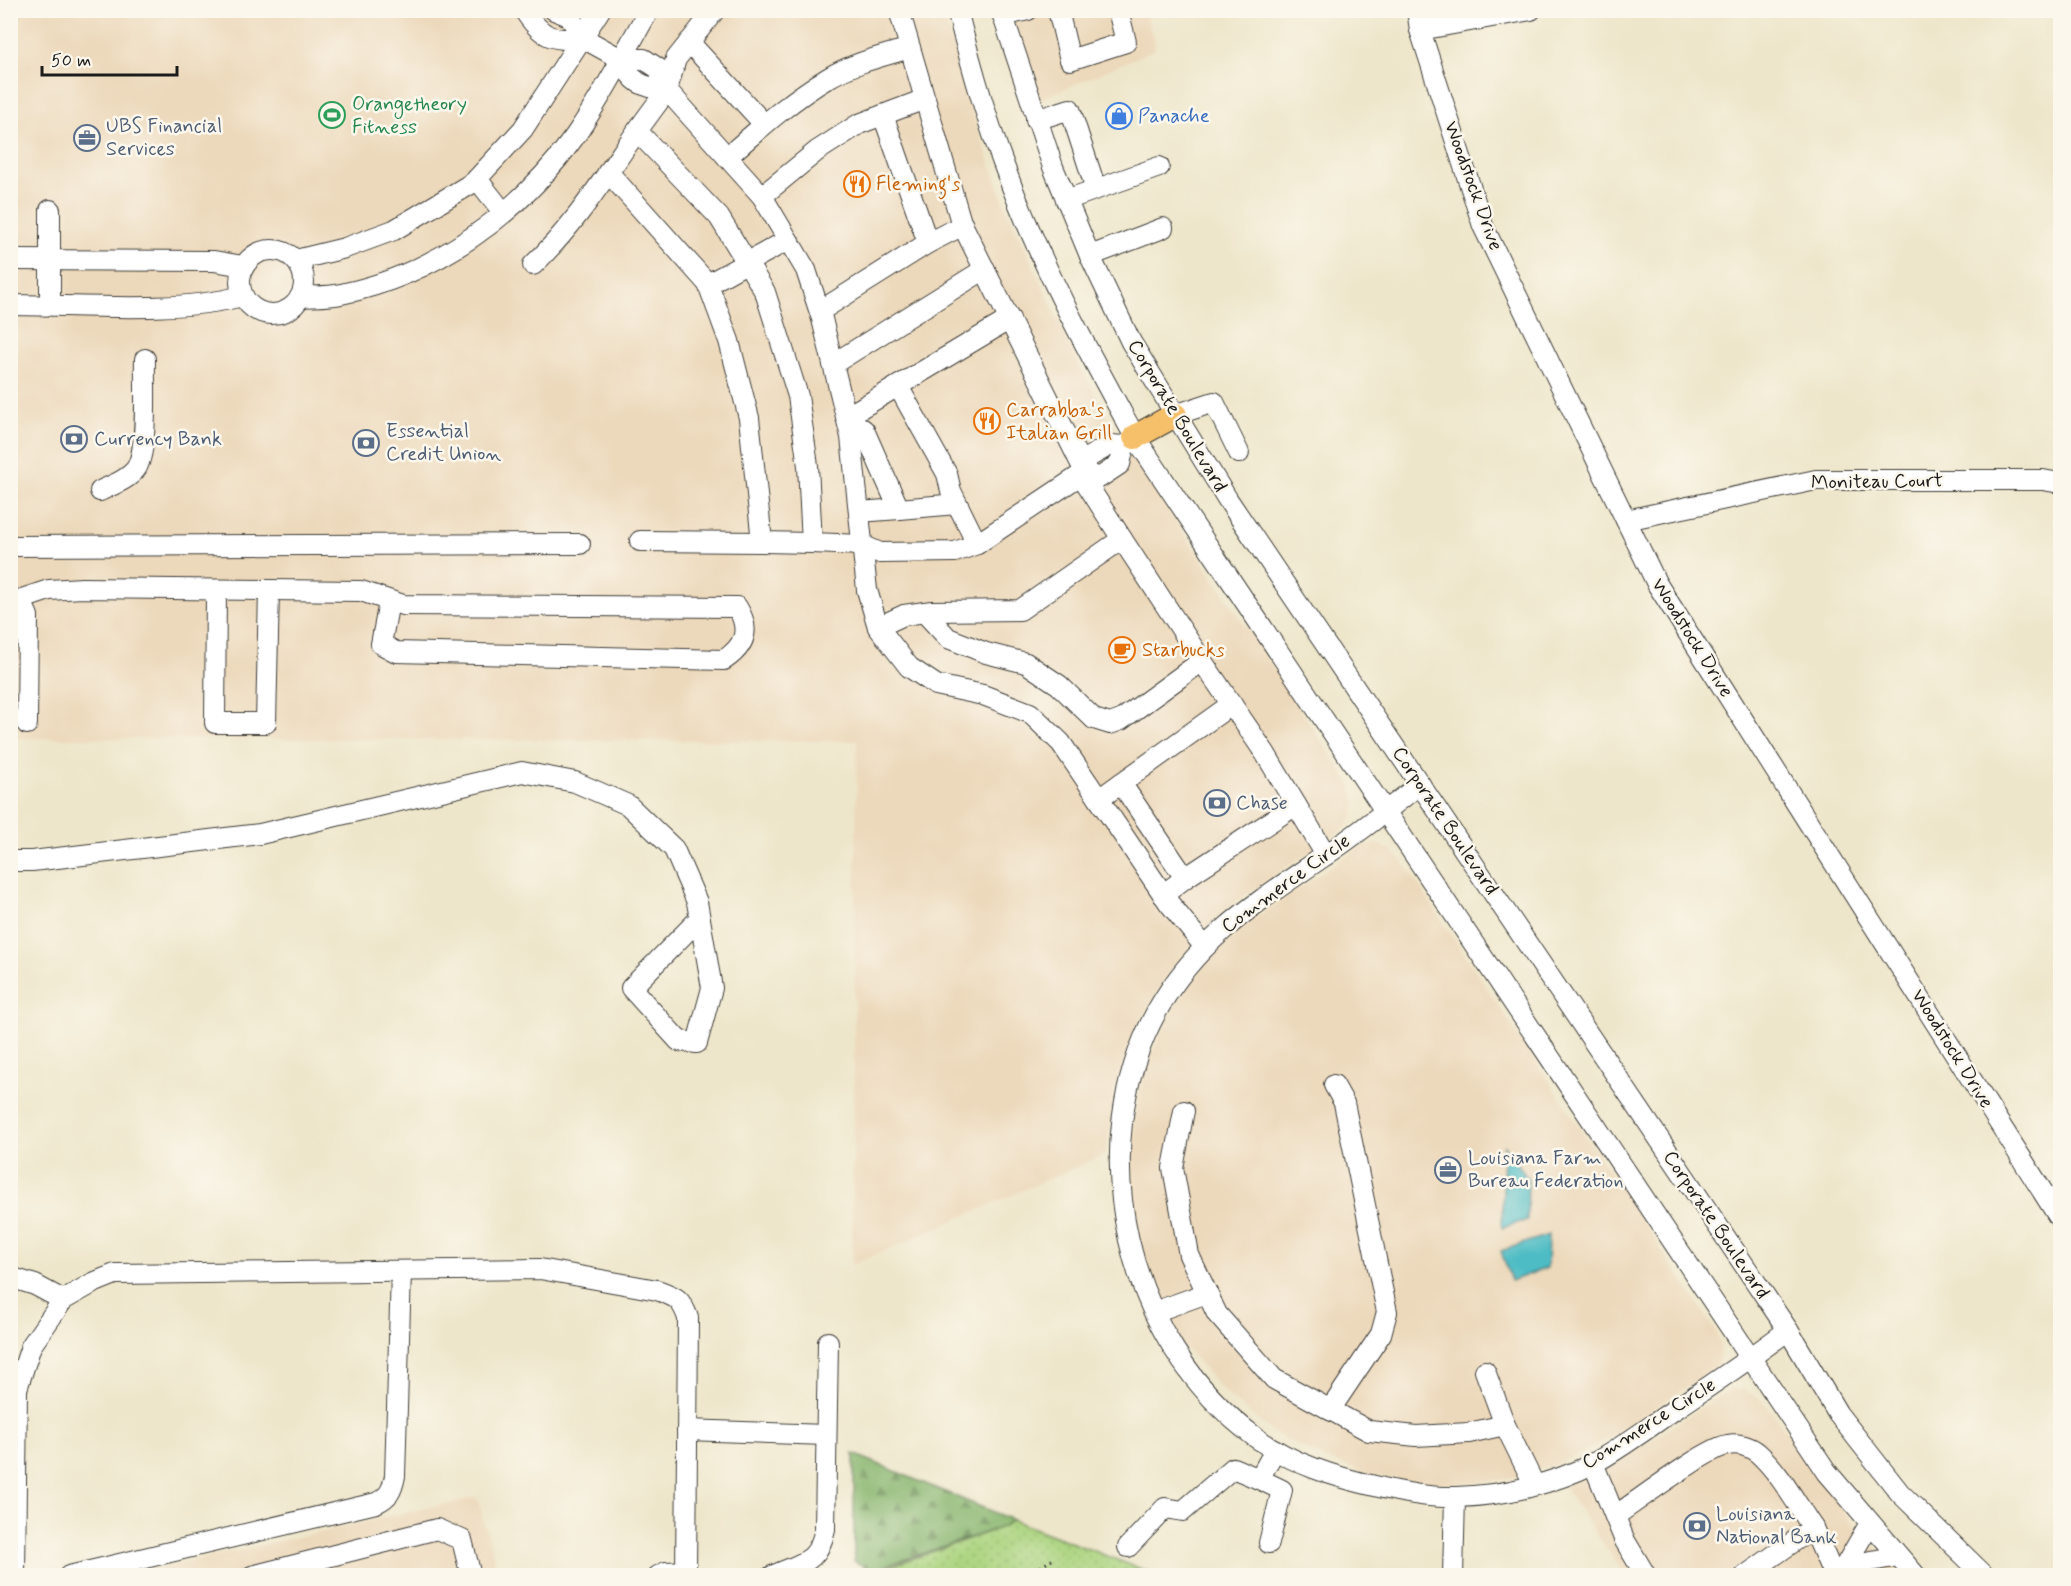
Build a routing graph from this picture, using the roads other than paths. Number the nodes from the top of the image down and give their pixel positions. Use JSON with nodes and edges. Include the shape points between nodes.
{"nodes":[{"id":1,"x":524,"y":10,"type":"edge"},
{"id":2,"x":554,"y":10,"type":"edge"},
{"id":3,"x":600,"y":10,"type":"edge"},
{"id":4,"x":649,"y":10,"type":"edge"},
{"id":5,"x":715,"y":10,"type":"edge"},
{"id":6,"x":899,"y":10,"type":"edge"},
{"id":7,"x":957,"y":10,"type":"edge"},
{"id":8,"x":1028,"y":10,"type":"edge"},
{"id":9,"x":1058,"y":10,"type":"edge"},
{"id":10,"x":1118,"y":10,"type":"edge"},
{"id":11,"x":1531,"y":10,"type":"edge"},
{"id":12,"x":1002,"y":13,"type":"edge"},
{"id":13,"x":1419,"y":20,"type":"edge"},
{"id":14,"x":583,"y":38,"type":"junction"},
{"id":15,"x":689,"y":42,"type":"junction"},
{"id":16,"x":910,"y":48,"type":"junction"},
{"id":17,"x":621,"y":59,"type":"junction"},
{"id":18,"x":667,"y":90,"type":"junction"},
{"id":19,"x":926,"y":99,"type":"junction"},
{"id":20,"x":884,"y":115,"type":"junction"},
{"id":21,"x":1036,"y":120,"type":"junction"},
{"id":22,"x":764,"y":124,"type":"junction"},
{"id":23,"x":637,"y":131,"type":"junction"},
{"id":24,"x":727,"y":157,"type":"junction"},
{"id":25,"x":1159,"y":166,"type":"dead end"},
{"id":26,"x":609,"y":172,"type":"junction"},
{"id":27,"x":477,"y":179,"type":"junction"},
{"id":28,"x":1096,"y":189,"type":"junction"},
{"id":29,"x":762,"y":196,"type":"junction"},
{"id":30,"x":1066,"y":200,"type":"junction"},
{"id":31,"x":50,"y":210,"type":"dead end"},
{"id":32,"x":503,"y":212,"type":"junction"},
{"id":33,"x":963,"y":225,"type":"junction"},
{"id":34,"x":1163,"y":228,"type":"dead end"},
{"id":35,"x":788,"y":240,"type":"junction"},
{"id":36,"x":928,"y":243,"type":"junction"},
{"id":37,"x":1090,"y":256,"type":"junction"},
{"id":38,"x":10,"y":260,"type":"edge"},
{"id":39,"x":50,"y":260,"type":"junction"},
{"id":40,"x":296,"y":260,"type":"junction"},
{"id":41,"x":748,"y":263,"type":"junction"},
{"id":42,"x":533,"y":265,"type":"dead end"},
{"id":43,"x":243,"y":266,"type":"junction"},
{"id":44,"x":985,"y":269,"type":"junction"},
{"id":45,"x":708,"y":284,"type":"junction"},
{"id":46,"x":242,"y":296,"type":"junction"},
{"id":47,"x":300,"y":297,"type":"junction"},
{"id":48,"x":10,"y":305,"type":"edge"},
{"id":49,"x":50,"y":305,"type":"junction"},
{"id":50,"x":819,"y":311,"type":"junction"},
{"id":51,"x":1010,"y":319,"type":"junction"},
{"id":52,"x":145,"y":359,"type":"dead end"},
{"id":53,"x":833,"y":364,"type":"junction"},
{"id":54,"x":898,"y":386,"type":"junction"},
{"id":55,"x":1175,"y":415,"type":"junction"},
{"id":56,"x":846,"y":417,"type":"junction"},
{"id":57,"x":1130,"y":441,"type":"junction"},
{"id":58,"x":1239,"y":453,"type":"dead end"},
{"id":59,"x":1083,"y":473,"type":"junction"},
{"id":60,"x":2061,"y":483,"type":"edge"},
{"id":61,"x":100,"y":491,"type":"dead end"},
{"id":62,"x":957,"y":504,"type":"junction"},
{"id":63,"x":899,"y":509,"type":"junction"},
{"id":64,"x":859,"y":512,"type":"junction"},
{"id":65,"x":1626,"y":520,"type":"junction"},
{"id":66,"x":1122,"y":539,"type":"junction"},
{"id":67,"x":640,"y":541,"type":"dead end"},
{"id":68,"x":762,"y":542,"type":"junction"},
{"id":69,"x":813,"y":543,"type":"junction"},
{"id":70,"x":580,"y":544,"type":"dead end"},
{"id":71,"x":977,"y":544,"type":"junction"},
{"id":72,"x":862,"y":545,"type":"junction"},
{"id":73,"x":10,"y":546,"type":"edge"},
{"id":74,"x":216,"y":590,"type":"junction"},
{"id":75,"x":269,"y":590,"type":"junction"},
{"id":76,"x":16,"y":602,"type":"edge"},
{"id":77,"x":389,"y":602,"type":"junction"},
{"id":78,"x":924,"y":612,"type":"junction"},
{"id":79,"x":878,"y":627,"type":"junction"},
{"id":80,"x":1202,"y":662,"type":"junction"},
{"id":81,"x":1232,"y":704,"type":"junction"},
{"id":82,"x":27,"y":724,"type":"dead end"},
{"id":83,"x":1121,"y":783,"type":"junction"},
{"id":84,"x":1420,"y":784,"type":"junction"},
{"id":85,"x":1099,"y":799,"type":"junction"},
{"id":86,"x":1296,"y":805,"type":"junction"},
{"id":87,"x":1386,"y":811,"type":"junction"},
{"id":88,"x":1326,"y":855,"type":"junction"},
{"id":89,"x":10,"y":861,"type":"edge"},
{"id":90,"x":1185,"y":878,"type":"junction"},
{"id":91,"x":1163,"y":895,"type":"junction"},
{"id":92,"x":699,"y":918,"type":"junction"},
{"id":93,"x":1204,"y":946,"type":"junction"},
{"id":94,"x":1334,"y":1085,"type":"dead end"},
{"id":95,"x":1184,"y":1111,"type":"dead end"},
{"id":96,"x":2061,"y":1219,"type":"edge"},
{"id":97,"x":402,"y":1271,"type":"junction"},
{"id":98,"x":10,"y":1277,"type":"edge"},
{"id":99,"x":1207,"y":1293,"type":"junction"},
{"id":100,"x":63,"y":1300,"type":"junction"},
{"id":101,"x":1154,"y":1312,"type":"junction"},
{"id":102,"x":1788,"y":1330,"type":"junction"},
{"id":103,"x":828,"y":1342,"type":"dead end"},
{"id":104,"x":1751,"y":1358,"type":"junction"},
{"id":105,"x":1485,"y":1371,"type":"dead end"},
{"id":106,"x":1330,"y":1410,"type":"junction"},
{"id":107,"x":1505,"y":1425,"type":"junction"},
{"id":108,"x":687,"y":1430,"type":"junction"},
{"id":109,"x":826,"y":1435,"type":"junction"},
{"id":110,"x":1275,"y":1450,"type":"junction"},
{"id":111,"x":1593,"y":1463,"type":"junction"},
{"id":112,"x":1259,"y":1479,"type":"junction"},
{"id":113,"x":1534,"y":1484,"type":"junction"},
{"id":114,"x":1455,"y":1497,"type":"junction"},
{"id":115,"x":1615,"y":1516,"type":"junction"},
{"id":116,"x":1870,"y":1523,"type":"junction"},
{"id":117,"x":1813,"y":1528,"type":"junction"},
{"id":118,"x":1269,"y":1543,"type":"dead end"},
{"id":119,"x":1128,"y":1547,"type":"dead end"},
{"id":120,"x":1898,"y":1556,"type":"junction"},
{"id":121,"x":1838,"y":1572,"type":"edge"},
{"id":122,"x":686,"y":1573,"type":"edge"},
{"id":123,"x":15,"y":1575,"type":"edge"},
{"id":124,"x":69,"y":1575,"type":"edge"},
{"id":125,"x":252,"y":1575,"type":"edge"},
{"id":126,"x":471,"y":1575,"type":"edge"},
{"id":127,"x":658,"y":1575,"type":"edge"},
{"id":128,"x":772,"y":1575,"type":"edge"},
{"id":129,"x":1453,"y":1575,"type":"edge"},
{"id":130,"x":1647,"y":1575,"type":"edge"},
{"id":131,"x":1745,"y":1575,"type":"edge"},
{"id":132,"x":1916,"y":1575,"type":"edge"},
{"id":133,"x":1985,"y":1575,"type":"edge"}],
"edges":[{"from":1,"to":14,"type":"street","via":[[534,25],[559,41]]},
{"from":2,"to":14,"type":"street","via":[[569,16]]},
{"from":3,"to":14,"type":"street"},
{"from":4,"to":17,"type":"street"},
{"from":5,"to":15,"type":"street"},
{"from":6,"to":16,"type":"street"},
{"from":7,"to":57,"type":"street","via":[[1006,172]]},
{"from":8,"to":12,"type":"street"},
{"from":9,"to":10,"type":"street","via":[[1070,60],[1126,42]]},
{"from":11,"to":13,"type":"street"},
{"from":12,"to":21,"type":"street","name":"Corporate Boulevard"},
{"from":13,"to":65,"type":"street","name":"Woodstock Drive","via":[[1482,226]]},
{"from":14,"to":17,"type":"street"},
{"from":14,"to":27,"type":"street","via":[[523,129]]},
{"from":15,"to":18,"type":"street","via":[[676,59]]},
{"from":15,"to":22,"type":"street"},
{"from":16,"to":19,"type":"street"},
{"from":16,"to":22,"type":"street","via":[[830,77]]},
{"from":17,"to":18,"type":"street","via":[[630,77],[645,87]]},
{"from":17,"to":32,"type":"street","via":[[574,136],[525,195]]},
{"from":18,"to":23,"type":"street"},
{"from":18,"to":24,"type":"street"},
{"from":19,"to":20,"type":"street"},
{"from":19,"to":33,"type":"street"},
{"from":20,"to":29,"type":"street","via":[[859,124],[817,151]]},
{"from":20,"to":36,"type":"street"},
{"from":21,"to":28,"type":"street","via":[[1070,109]]},
{"from":21,"to":30,"type":"street","name":"Corporate Boulevard"},
{"from":22,"to":24,"type":"street"},
{"from":23,"to":26,"type":"street"},
{"from":23,"to":41,"type":"street","via":[[719,217]]},
{"from":24,"to":29,"type":"street"},
{"from":25,"to":28,"type":"street"},
{"from":26,"to":42,"type":"street","via":[[560,239]]},
{"from":26,"to":45,"type":"street"},
{"from":27,"to":32,"type":"street"},
{"from":27,"to":40,"type":"street","via":[[394,230]]},
{"from":28,"to":30,"type":"street"},
{"from":29,"to":35,"type":"street"},
{"from":30,"to":37,"type":"street","name":"Corporate Boulevard"},
{"from":31,"to":39,"type":"street"},
{"from":32,"to":47,"type":"street","via":[[471,238],[405,275],[340,295]]},
{"from":33,"to":36,"type":"street"},
{"from":33,"to":44,"type":"street"},
{"from":34,"to":37,"type":"street"},
{"from":35,"to":41,"type":"street"},
{"from":35,"to":50,"type":"street","via":[[806,270]]},
{"from":36,"to":50,"type":"street"},
{"from":37,"to":55,"type":"street","name":"Corporate Boulevard","via":[[1131,342]]},
{"from":38,"to":39,"type":"street"},
{"from":39,"to":43,"type":"street","via":[[214,261]]},
{"from":39,"to":49,"type":"street"},
{"from":40,"to":43,"type":"street","via":[[287,253],[268,250],[251,256]]},
{"from":40,"to":47,"type":"street","via":[[304,278]]},
{"from":41,"to":45,"type":"street"},
{"from":41,"to":69,"type":"street","via":[[765,292],[798,396]]},
{"from":43,"to":46,"type":"street","via":[[239,276]]},
{"from":44,"to":51,"type":"street"},
{"from":44,"to":53,"type":"street"},
{"from":45,"to":68,"type":"street","via":[[729,341],[749,418]]},
{"from":46,"to":47,"type":"street","via":[[257,311],[268,314],[289,309]]},
{"from":46,"to":49,"type":"street","via":[[219,303],[170,306]]},
{"from":48,"to":49,"type":"street"},
{"from":50,"to":53,"type":"street"},
{"from":51,"to":54,"type":"street"},
{"from":51,"to":59,"type":"street"},
{"from":52,"to":61,"type":"street","via":[[144,441],[137,468],[126,479]]},
{"from":53,"to":56,"type":"street"},
{"from":54,"to":56,"type":"street"},
{"from":54,"to":62,"type":"street","via":[[947,474]]},
{"from":55,"to":57,"type":"main road"},
{"from":55,"to":58,"type":"street","via":[[1214,402]]},
{"from":55,"to":84,"type":"street","name":"Corporate Boulevard"},
{"from":56,"to":63,"type":"street","via":[[864,430]]},
{"from":56,"to":64,"type":"street"},
{"from":57,"to":59,"type":"street","via":[[1110,445],[1087,458]]},
{"from":57,"to":87,"type":"street"},
{"from":59,"to":66,"type":"street"},
{"from":59,"to":71,"type":"street"},
{"from":60,"to":65,"type":"street","name":"Moniteau Court","via":[[1816,480]]},
{"from":62,"to":63,"type":"street"},
{"from":62,"to":71,"type":"street"},
{"from":63,"to":64,"type":"street"},
{"from":64,"to":72,"type":"street"},
{"from":65,"to":96,"type":"street","name":"Woodstock Drive","via":[[1657,584]]},
{"from":66,"to":78,"type":"street","via":[[1020,610]]},
{"from":66,"to":80,"type":"street"},
{"from":67,"to":68,"type":"street"},
{"from":68,"to":69,"type":"street"},
{"from":69,"to":72,"type":"street"},
{"from":70,"to":73,"type":"street"},
{"from":71,"to":72,"type":"street","via":[[955,552],[880,553]]},
{"from":72,"to":79,"type":"street","via":[[867,590]]},
{"from":74,"to":75,"type":"street"},
{"from":74,"to":75,"type":"street","via":[[216,723],[266,723]]},
{"from":74,"to":76,"type":"street","via":[[49,590]]},
{"from":75,"to":77,"type":"street","via":[[361,591]]},
{"from":76,"to":82,"type":"street","via":[[28,616]]},
{"from":77,"to":77,"type":"street","via":[[737,607],[744,618],[744,634],[739,650],[724,660],[396,652],[381,644]]},
{"from":78,"to":79,"type":"street","via":[[904,615]]},
{"from":78,"to":80,"type":"street","via":[[948,638],[1026,663],[1059,685],[1094,719],[1110,724]]},
{"from":79,"to":85,"type":"street","via":[[909,667],[936,685],[983,695],[1030,713],[1062,743]]},
{"from":80,"to":81,"type":"street"},
{"from":81,"to":83,"type":"street"},
{"from":81,"to":86,"type":"street"},
{"from":83,"to":85,"type":"street"},
{"from":83,"to":90,"type":"street"},
{"from":84,"to":87,"type":"street","name":"Commerce Circle"},
{"from":84,"to":102,"type":"street","name":"Corporate Boulevard"},
{"from":85,"to":91,"type":"street"},
{"from":86,"to":88,"type":"street"},
{"from":86,"to":90,"type":"street"},
{"from":87,"to":88,"type":"street","name":"Commerce Circle"},
{"from":87,"to":104,"type":"street"},
{"from":88,"to":93,"type":"street","name":"Commerce Circle","via":[[1252,904]]},
{"from":89,"to":92,"type":"street","via":[[260,834],[522,771],[575,782],[628,805],[674,849],[697,902]]},
{"from":90,"to":91,"type":"street"},
{"from":91,"to":93,"type":"street"},
{"from":92,"to":92,"type":"street","via":[[712,988],[697,1043],[679,1041],[631,988]]},
{"from":93,"to":101,"type":"street","name":"Commerce Circle","via":[[1157,1012],[1124,1104],[1120,1185],[1126,1228],[1135,1267]]},
{"from":94,"to":106,"type":"street","via":[[1344,1103],[1387,1318],[1381,1334]]},
{"from":95,"to":99,"type":"street","via":[[1173,1168],[1189,1255]]},
{"from":97,"to":100,"type":"street","via":[[115,1274]]},
{"from":97,"to":108,"type":"street","via":[[540,1269],[674,1296],[683,1302],[688,1318]]},
{"from":97,"to":124,"type":"street","via":[[395,1476],[386,1499]]},
{"from":98,"to":100,"type":"street"},
{"from":99,"to":101,"type":"street"},
{"from":99,"to":106,"type":"street","via":[[1217,1314],[1274,1379]]},
{"from":100,"to":123,"type":"street","via":[[31,1346],[17,1389]]},
{"from":101,"to":110,"type":"street","name":"Commerce Circle","via":[[1181,1359],[1214,1401]]},
{"from":102,"to":104,"type":"street","name":"Commerce Circle"},
{"from":102,"to":133,"type":"street","name":"Corporate Boulevard","via":[[1838,1414],[1900,1492]]},
{"from":103,"to":109,"type":"street"},
{"from":104,"to":111,"type":"street","name":"Commerce Circle"},
{"from":104,"to":116,"type":"street","via":[[1827,1472]]},
{"from":105,"to":107,"type":"street"},
{"from":106,"to":107,"type":"street","via":[[1369,1431],[1405,1435],[1470,1433]]},
{"from":107,"to":113,"type":"street"},
{"from":108,"to":109,"type":"street"},
{"from":108,"to":122,"type":"street"},
{"from":109,"to":128,"type":"street","via":[[822,1545],[816,1555]]},
{"from":110,"to":112,"type":"street"},
{"from":110,"to":114,"type":"street","name":"Commerce Circle","via":[[1343,1479],[1402,1492]]},
{"from":111,"to":113,"type":"street","name":"Commerce Circle"},
{"from":111,"to":115,"type":"street"},
{"from":112,"to":118,"type":"street","via":[[1282,1490]]},
{"from":112,"to":119,"type":"street","via":[[1233,1468],[1183,1511],[1165,1508]]},
{"from":113,"to":114,"type":"street","name":"Commerce Circle"},
{"from":114,"to":129,"type":"street"},
{"from":115,"to":117,"type":"street","via":[[1707,1454],[1726,1445],[1744,1445],[1758,1453],[1778,1476]]},
{"from":115,"to":130,"type":"street","via":[[1625,1541]]},
{"from":116,"to":120,"type":"street"},
{"from":116,"to":121,"type":"street"},
{"from":117,"to":121,"type":"street"},
{"from":117,"to":131,"type":"street"},
{"from":120,"to":121,"type":"street"},
{"from":120,"to":132,"type":"street"},
{"from":122,"to":127,"type":"street"},
{"from":125,"to":126,"type":"street","via":[[437,1529],[462,1540]]}]}
